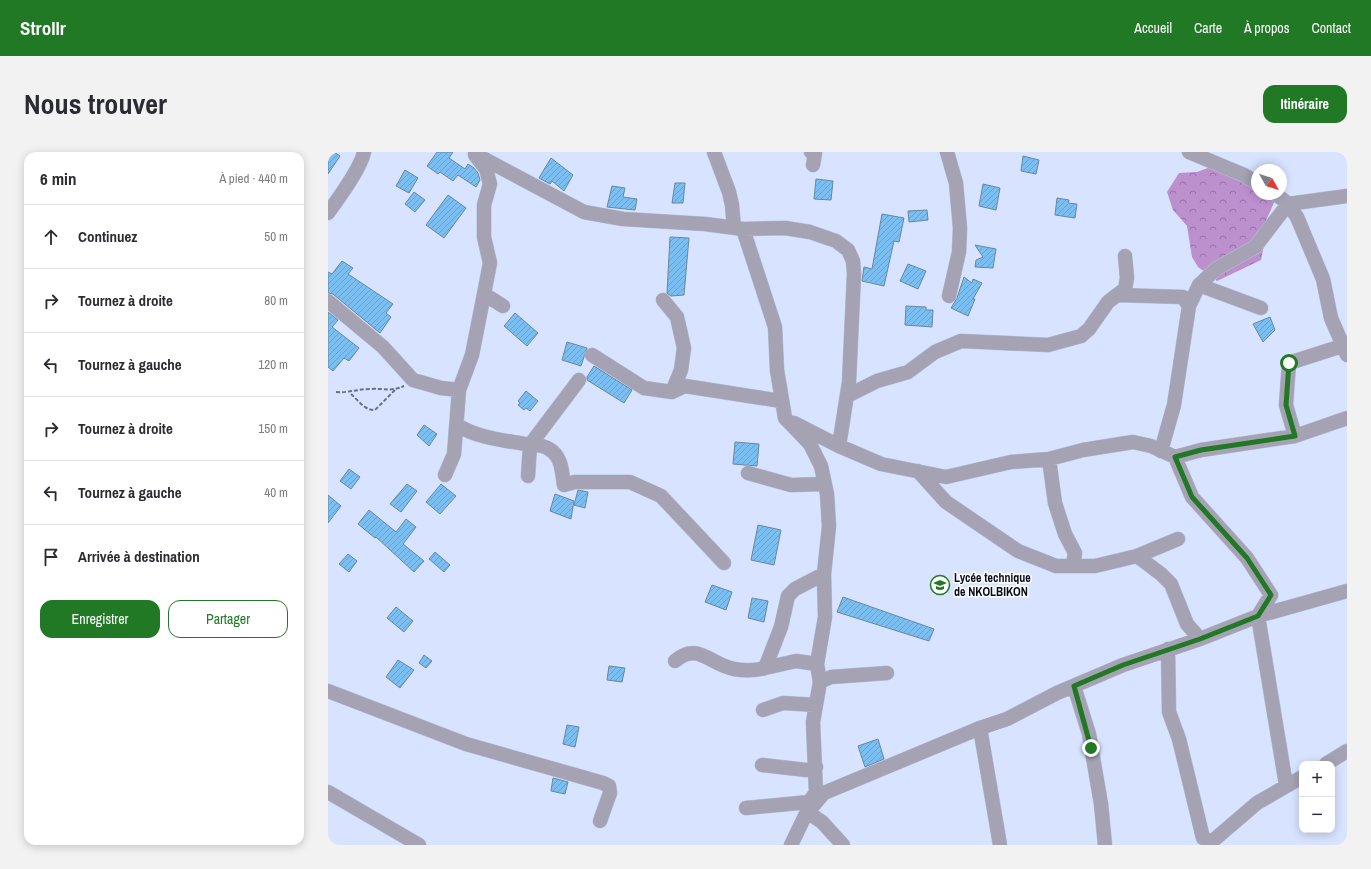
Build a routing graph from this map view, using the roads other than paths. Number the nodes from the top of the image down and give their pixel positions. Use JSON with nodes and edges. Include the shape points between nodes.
{"nodes":[{"id":1,"x":364,"y":152,"type":"edge"},
{"id":2,"x":714,"y":152,"type":"edge"},
{"id":3,"x":947,"y":152,"type":"edge"},
{"id":4,"x":1189,"y":152,"type":"edge"},
{"id":5,"x":473,"y":153,"type":"edge"},
{"id":6,"x":1206,"y":156,"type":"edge"},
{"id":7,"x":1251,"y":179,"type":"edge"},
{"id":8,"x":1347,"y":196,"type":"edge"},
{"id":9,"x":1283,"y":200,"type":"edge"},
{"id":10,"x":1288,"y":204,"type":"junction"},
{"id":11,"x":328,"y":213,"type":"edge"},
{"id":12,"x":738,"y":228,"type":"junction"},
{"id":13,"x":1125,"y":256,"type":"dead end"},
{"id":14,"x":1199,"y":285,"type":"junction"},
{"id":15,"x":484,"y":294,"type":"junction"},
{"id":16,"x":949,"y":296,"type":"dead end"},
{"id":17,"x":1117,"y":296,"type":"junction"},
{"id":18,"x":663,"y":300,"type":"dead end"},
{"id":19,"x":328,"y":301,"type":"edge"},
{"id":20,"x":503,"y":306,"type":"dead end"},
{"id":21,"x":1188,"y":306,"type":"junction"},
{"id":22,"x":1261,"y":308,"type":"dead end"},
{"id":23,"x":1344,"y":350,"type":"edge"},
{"id":24,"x":592,"y":354,"type":"dead end"},
{"id":25,"x":579,"y":380,"type":"dead end"},
{"id":26,"x":459,"y":390,"type":"junction"},
{"id":27,"x":672,"y":392,"type":"junction"},
{"id":28,"x":847,"y":396,"type":"junction"},
{"id":29,"x":781,"y":401,"type":"junction"},
{"id":30,"x":785,"y":418,"type":"junction"},
{"id":31,"x":1347,"y":418,"type":"edge"},
{"id":32,"x":457,"y":425,"type":"junction"},
{"id":33,"x":1295,"y":436,"type":"junction"},
{"id":34,"x":530,"y":445,"type":"junction"},
{"id":35,"x":839,"y":446,"type":"junction"},
{"id":36,"x":1161,"y":451,"type":"junction"},
{"id":37,"x":1175,"y":457,"type":"junction"},
{"id":38,"x":1049,"y":459,"type":"junction"},
{"id":39,"x":918,"y":471,"type":"junction"},
{"id":40,"x":748,"y":473,"type":"dead end"},
{"id":41,"x":445,"y":475,"type":"dead end"},
{"id":42,"x":528,"y":476,"type":"dead end"},
{"id":43,"x":824,"y":484,"type":"junction"},
{"id":44,"x":1178,"y":539,"type":"dead end"},
{"id":45,"x":1137,"y":556,"type":"junction"},
{"id":46,"x":724,"y":563,"type":"dead end"},
{"id":47,"x":1073,"y":566,"type":"junction"},
{"id":48,"x":824,"y":574,"type":"junction"},
{"id":49,"x":1347,"y":591,"type":"edge"},
{"id":50,"x":1258,"y":616,"type":"junction"},
{"id":51,"x":1200,"y":639,"type":"junction"},
{"id":52,"x":1168,"y":649,"type":"junction"},
{"id":53,"x":675,"y":661,"type":"dead end"},
{"id":54,"x":817,"y":664,"type":"junction"},
{"id":55,"x":765,"y":668,"type":"junction"},
{"id":56,"x":887,"y":673,"type":"dead end"},
{"id":57,"x":820,"y":682,"type":"junction"},
{"id":58,"x":1074,"y":686,"type":"junction"},
{"id":59,"x":328,"y":691,"type":"edge"},
{"id":60,"x":816,"y":705,"type":"junction"},
{"id":61,"x":763,"y":710,"type":"dead end"},
{"id":62,"x":980,"y":728,"type":"junction"},
{"id":63,"x":1347,"y":751,"type":"edge"},
{"id":64,"x":1331,"y":761,"type":"edge"},
{"id":65,"x":762,"y":766,"type":"dead end"},
{"id":66,"x":816,"y":767,"type":"junction"},
{"id":67,"x":1299,"y":778,"type":"edge"},
{"id":68,"x":1286,"y":785,"type":"junction"},
{"id":69,"x":328,"y":792,"type":"edge"},
{"id":70,"x":816,"y":794,"type":"junction"},
{"id":71,"x":746,"y":808,"type":"dead end"},
{"id":72,"x":808,"y":812,"type":"junction"},
{"id":73,"x":600,"y":821,"type":"dead end"},
{"id":74,"x":1210,"y":844,"type":"edge"},
{"id":75,"x":419,"y":845,"type":"edge"},
{"id":76,"x":791,"y":845,"type":"edge"},
{"id":77,"x":843,"y":845,"type":"edge"},
{"id":78,"x":1000,"y":845,"type":"edge"},
{"id":79,"x":1105,"y":845,"type":"edge"}],
"edges":[{"from":1,"to":11,"type":"street","via":[[350,181]]},
{"from":2,"to":12,"type":"street","via":[[729,192]]},
{"from":3,"to":16,"type":"street","via":[[956,183],[960,228],[959,252]]},
{"from":4,"to":6,"type":"street"},
{"from":5,"to":12,"type":"street","via":[[584,212],[623,219]]},
{"from":5,"to":15,"type":"street","via":[[486,169],[490,184],[484,205],[484,237],[490,263]]},
{"from":6,"to":7,"type":"street"},
{"from":8,"to":10,"type":"street"},
{"from":9,"to":10,"type":"street"},
{"from":10,"to":14,"type":"street","via":[[1255,247],[1216,269]]},
{"from":10,"to":23,"type":"street","via":[[1297,217],[1323,279],[1331,318]]},
{"from":12,"to":28,"type":"street","via":[[785,228],[810,232],[836,241],[848,250],[853,261],[854,274]]},
{"from":12,"to":29,"type":"street","via":[[762,283],[774,327]]},
{"from":13,"to":17,"type":"street","via":[[1125,289]]},
{"from":14,"to":21,"type":"street"},
{"from":14,"to":22,"type":"street"},
{"from":15,"to":20,"type":"street"},
{"from":15,"to":26,"type":"street","via":[[472,355]]},
{"from":17,"to":21,"type":"street","via":[[1183,296]]},
{"from":17,"to":28,"type":"street","via":[[1108,302],[1081,336],[1048,345],[961,341],[935,352],[908,372],[877,381]]},
{"from":18,"to":27,"type":"street","via":[[677,317],[684,348],[681,370]]},
{"from":19,"to":26,"type":"street","via":[[383,347],[414,380]]},
{"from":21,"to":36,"type":"street","via":[[1174,405]]},
{"from":23,"to":33,"type":"street","via":[[1289,363],[1286,405]]},
{"from":24,"to":27,"type":"street","via":[[644,388]]},
{"from":25,"to":34,"type":"street"},
{"from":26,"to":32,"type":"street"},
{"from":27,"to":29,"type":"street","via":[[685,386]]},
{"from":28,"to":35,"type":"street"},
{"from":29,"to":30,"type":"street"},
{"from":30,"to":35,"type":"street"},
{"from":30,"to":43,"type":"street","via":[[810,444],[821,466]]},
{"from":31,"to":33,"type":"street"},
{"from":32,"to":34,"type":"street","via":[[467,432],[481,436]]},
{"from":32,"to":41,"type":"street","via":[[454,454]]},
{"from":33,"to":37,"type":"street","via":[[1201,450]]},
{"from":34,"to":42,"type":"street"},
{"from":34,"to":46,"type":"street","via":[[542,445],[553,451],[561,465],[564,485],[575,482],[630,482],[660,496]]},
{"from":35,"to":39,"type":"street","via":[[881,464]]},
{"from":36,"to":37,"type":"street"},
{"from":36,"to":38,"type":"street","via":[[1133,442]]},
{"from":37,"to":50,"type":"street","via":[[1192,497],[1247,558],[1271,595]]},
{"from":38,"to":39,"type":"street","via":[[1011,462],[946,477]]},
{"from":38,"to":47,"type":"street","via":[[1055,503],[1065,534],[1075,553]]},
{"from":39,"to":47,"type":"street","via":[[946,502],[1018,551],[1056,566]]},
{"from":40,"to":43,"type":"street","via":[[791,485]]},
{"from":43,"to":48,"type":"street","via":[[829,526]]},
{"from":44,"to":45,"type":"street"},
{"from":45,"to":47,"type":"street","via":[[1095,566]]},
{"from":45,"to":51,"type":"street","via":[[1171,584],[1187,624]]},
{"from":48,"to":54,"type":"street","via":[[825,617]]},
{"from":48,"to":55,"type":"street","via":[[796,588],[788,596],[781,627]]},
{"from":49,"to":50,"type":"street"},
{"from":50,"to":51,"type":"street"},
{"from":50,"to":68,"type":"street"},
{"from":51,"to":52,"type":"street"},
{"from":52,"to":58,"type":"street"},
{"from":52,"to":74,"type":"street","via":[[1169,712],[1179,739],[1203,838]]},
{"from":53,"to":55,"type":"street","via":[[683,654],[694,652],[733,669],[755,671]]},
{"from":54,"to":55,"type":"street","via":[[796,661]]},
{"from":54,"to":57,"type":"street"},
{"from":56,"to":57,"type":"street","via":[[831,677]]},
{"from":57,"to":60,"type":"street"},
{"from":58,"to":62,"type":"street","via":[[1007,719]]},
{"from":58,"to":79,"type":"street","via":[[1088,734],[1101,804]]},
{"from":59,"to":73,"type":"street","via":[[466,744],[603,783],[609,786],[610,793]]},
{"from":60,"to":61,"type":"street","via":[[783,703]]},
{"from":60,"to":66,"type":"street","via":[[813,722]]},
{"from":62,"to":72,"type":"street","via":[[824,794]]},
{"from":62,"to":78,"type":"street"},
{"from":63,"to":64,"type":"street"},
{"from":65,"to":66,"type":"street","via":[[806,770]]},
{"from":66,"to":70,"type":"street"},
{"from":67,"to":68,"type":"street"},
{"from":68,"to":74,"type":"street","via":[[1257,803]]},
{"from":69,"to":75,"type":"street"},
{"from":70,"to":71,"type":"street","via":[[809,802]]},
{"from":70,"to":72,"type":"street"},
{"from":72,"to":76,"type":"street"},
{"from":72,"to":77,"type":"street","via":[[822,822]]}]}
